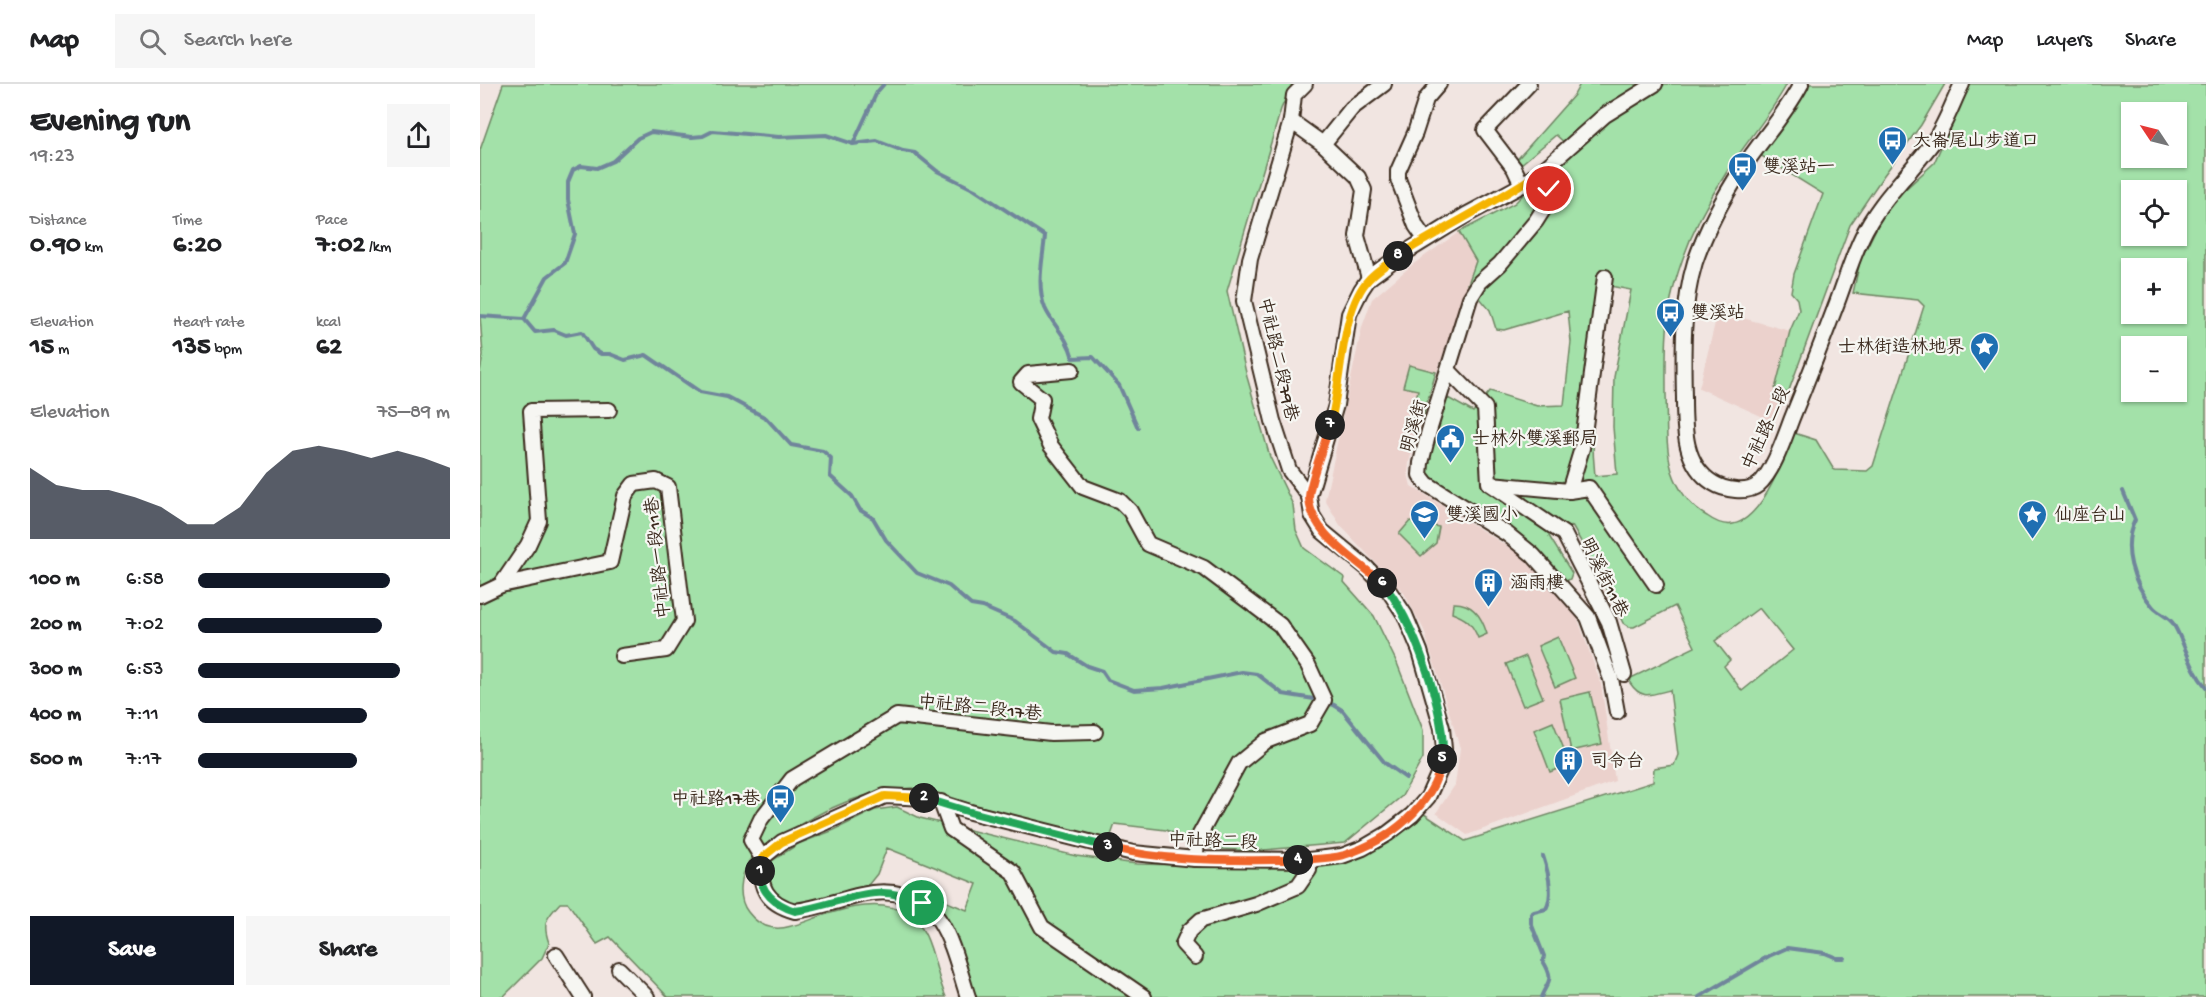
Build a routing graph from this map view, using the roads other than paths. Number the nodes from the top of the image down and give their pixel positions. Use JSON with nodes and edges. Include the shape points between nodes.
{"nodes":[{"id":1,"x":1305,"y":84,"type":"edge"},
{"id":2,"x":1384,"y":84,"type":"edge"},
{"id":3,"x":1439,"y":84,"type":"edge"},
{"id":4,"x":1529,"y":84,"type":"edge"},
{"id":5,"x":1655,"y":84,"type":"edge"},
{"id":6,"x":1801,"y":84,"type":"edge"},
{"id":7,"x":1962,"y":84,"type":"edge"},
{"id":8,"x":1291,"y":121,"type":"junction"},
{"id":9,"x":1323,"y":144,"type":"junction"},
{"id":10,"x":1543,"y":170,"type":"junction"},
{"id":11,"x":1522,"y":184,"type":"junction"},
{"id":12,"x":1425,"y":239,"type":"junction"},
{"id":13,"x":1369,"y":278,"type":"junction"},
{"id":14,"x":1605,"y":278,"type":"dead end"},
{"id":15,"x":1072,"y":370,"type":"dead end"},
{"id":16,"x":1448,"y":370,"type":"junction"},
{"id":17,"x":609,"y":410,"type":"dead end"},
{"id":18,"x":1489,"y":483,"type":"junction"},
{"id":19,"x":1569,"y":491,"type":"junction"},
{"id":20,"x":1309,"y":496,"type":"junction"},
{"id":21,"x":501,"y":585,"type":"junction"},
{"id":22,"x":1656,"y":585,"type":"dead end"},
{"id":23,"x":480,"y":595,"type":"edge"},
{"id":24,"x":622,"y":656,"type":"dead end"},
{"id":25,"x":1624,"y":674,"type":"dead end"},
{"id":26,"x":1617,"y":712,"type":"dead end"},
{"id":27,"x":1095,"y":732,"type":"dead end"},
{"id":28,"x":941,"y":802,"type":"junction"},
{"id":29,"x":762,"y":858,"type":"junction"},
{"id":30,"x":1195,"y":859,"type":"junction"},
{"id":31,"x":1309,"y":860,"type":"junction"},
{"id":32,"x":556,"y":956,"type":"dead end"},
{"id":33,"x":1195,"y":957,"type":"dead end"},
{"id":34,"x":619,"y":969,"type":"dead end"},
{"id":35,"x":583,"y":997,"type":"edge"},
{"id":36,"x":647,"y":997,"type":"edge"},
{"id":37,"x":968,"y":997,"type":"edge"},
{"id":38,"x":1144,"y":997,"type":"edge"}],
"edges":[{"from":1,"to":8,"type":"street","name":"中社路二段79巷","via":[[1294,95]]},
{"from":2,"to":9,"type":"street","via":[[1352,108]]},
{"from":3,"to":12,"type":"street","via":[[1426,99],[1398,171],[1416,226]]},
{"from":4,"to":11,"type":"street","via":[[1485,130]]},
{"from":5,"to":10,"type":"street","via":[[1605,115]]},
{"from":6,"to":7,"type":"street","name":"中社路二段","via":[[1722,204],[1695,263],[1687,305],[1684,429],[1689,450],[1706,478],[1736,490],[1758,485],[1767,474],[1862,236],[1880,205],[1936,137]]},
{"from":8,"to":9,"type":"street"},
{"from":8,"to":20,"type":"street","name":"中社路二段79巷","via":[[1250,259],[1244,301],[1289,470]]},
{"from":9,"to":13,"type":"street","via":[[1358,177],[1364,190],[1357,236]]},
{"from":10,"to":11,"type":"street"},
{"from":10,"to":16,"type":"street","name":"明溪街","via":[[1548,202],[1500,264],[1479,282],[1470,298]]},
{"from":11,"to":12,"type":"street"},
{"from":12,"to":13,"type":"street"},
{"from":13,"to":20,"type":"street","via":[[1349,314],[1336,405]]},
{"from":14,"to":19,"type":"street","via":[[1582,448]]},
{"from":15,"to":30,"type":"street","via":[[1028,374],[1021,382],[1042,399],[1038,419],[1051,446],[1070,471],[1083,487],[1120,501],[1148,544],[1204,568],[1280,625],[1308,665],[1324,700],[1310,724],[1266,741],[1239,762],[1198,838]]},
{"from":16,"to":18,"type":"street","via":[[1485,408]]},
{"from":16,"to":26,"type":"street","name":"明溪街","via":[[1420,463],[1420,475],[1427,484],[1533,555],[1588,617],[1611,679]]},
{"from":17,"to":21,"type":"street","via":[[531,411],[539,521]]},
{"from":18,"to":19,"type":"street"},
{"from":18,"to":25,"type":"street","name":"明溪街11巷","via":[[1564,534],[1609,621]]},
{"from":19,"to":22,"type":"street","via":[[1589,488]]},
{"from":20,"to":31,"type":"street","name":"中社路二段","via":[[1312,515],[1322,531],[1367,568],[1405,615],[1423,662],[1444,749],[1428,797],[1412,815],[1364,848],[1342,856]]},
{"from":21,"to":23,"type":"street","name":"中社路一段11巷"},
{"from":21,"to":24,"type":"street","name":"中社路一段11巷","via":[[610,562],[625,496],[634,484],[656,481],[668,487],[684,621],[666,650]]},
{"from":27,"to":29,"type":"street","name":"中社路二段17巷","via":[[1051,733],[897,716],[792,779],[761,819],[751,840]]},
{"from":28,"to":29,"type":"street","name":"中社路二段","via":[[885,796],[782,842]]},
{"from":28,"to":30,"type":"street","name":"中社路二段","via":[[1133,853]]},
{"from":28,"to":38,"type":"street","via":[[951,829],[1013,872],[1042,927]]},
{"from":29,"to":37,"type":"street","via":[[762,885],[771,899],[795,911],[881,891],[903,894],[922,903],[939,919]]},
{"from":30,"to":31,"type":"street","name":"中社路二段"},
{"from":31,"to":33,"type":"street","via":[[1309,870],[1298,886],[1202,920],[1189,931],[1183,944]]},
{"from":32,"to":35,"type":"street"},
{"from":34,"to":36,"type":"street"}]}
